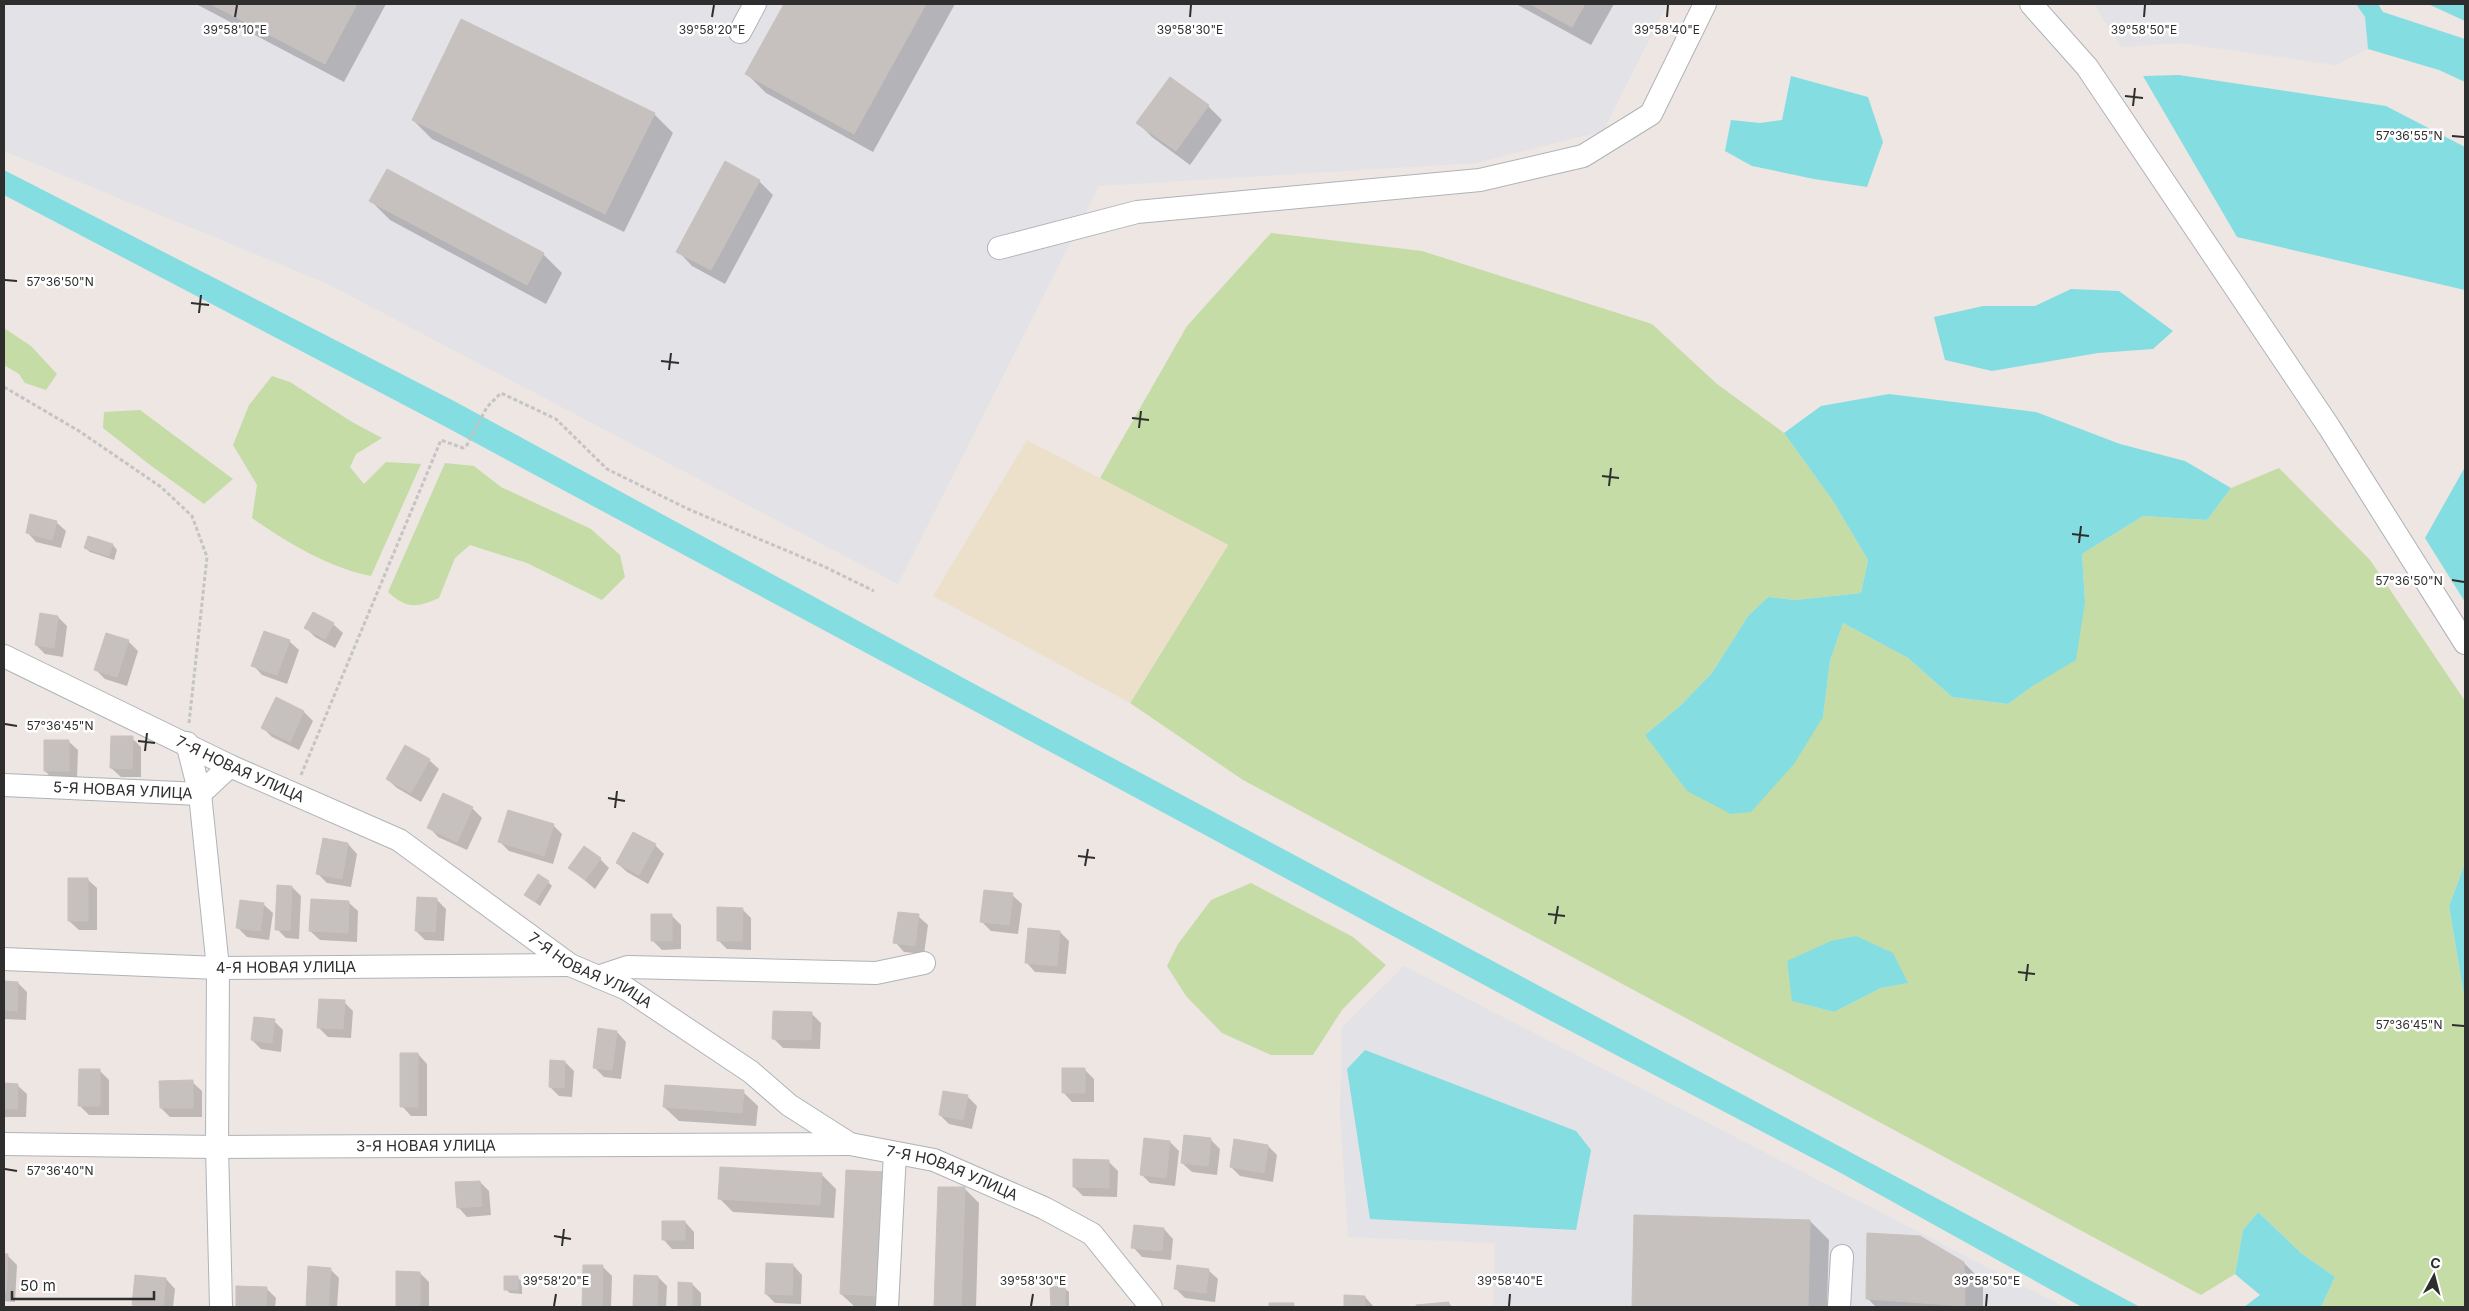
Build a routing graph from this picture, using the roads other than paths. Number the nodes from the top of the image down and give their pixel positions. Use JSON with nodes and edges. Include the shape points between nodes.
{"nodes":[{"id":1,"x":756,"y":4,"type":"edge"},
{"id":2,"x":1705,"y":4,"type":"edge"},
{"id":3,"x":2031,"y":4,"type":"edge"},
{"id":4,"x":740,"y":32,"type":"dead end"},
{"id":5,"x":999,"y":248,"type":"dead end"},
{"id":6,"x":2465,"y":643,"type":"edge"},
{"id":7,"x":4,"y":656,"type":"edge"},
{"id":8,"x":187,"y":743,"type":"junction"},
{"id":9,"x":230,"y":766,"type":"junction"},
{"id":10,"x":4,"y":784,"type":"edge"},
{"id":11,"x":200,"y":794,"type":"junction"},
{"id":12,"x":4,"y":959,"type":"edge"},
{"id":13,"x":924,"y":964,"type":"dead end"},
{"id":14,"x":570,"y":965,"type":"junction"},
{"id":15,"x":218,"y":968,"type":"junction"},
{"id":16,"x":598,"y":977,"type":"junction"},
{"id":17,"x":4,"y":1144,"type":"edge"},
{"id":18,"x":850,"y":1144,"type":"junction"},
{"id":19,"x":217,"y":1147,"type":"junction"},
{"id":20,"x":895,"y":1153,"type":"junction"},
{"id":21,"x":1842,"y":1256,"type":"dead end"},
{"id":22,"x":220,"y":1307,"type":"edge"},
{"id":23,"x":887,"y":1307,"type":"edge"},
{"id":24,"x":1151,"y":1307,"type":"edge"},
{"id":25,"x":1839,"y":1307,"type":"edge"}],
"edges":[{"from":1,"to":4,"type":"street"},
{"from":2,"to":5,"type":"street","via":[[1651,114],[1583,156],[1480,180],[1137,212]]},
{"from":3,"to":6,"type":"street","via":[[2087,67],[2329,427]]},
{"from":7,"to":8,"type":"street","name":"7-Я НОВАЯ УЛИЦА"},
{"from":8,"to":9,"type":"street","name":"7-Я НОВАЯ УЛИЦА"},
{"from":8,"to":11,"type":"street"},
{"from":9,"to":11,"type":"street","name":"5-Я НОВАЯ УЛИЦА"},
{"from":9,"to":14,"type":"street","name":"7-Я НОВАЯ УЛИЦА","via":[[399,840]]},
{"from":10,"to":11,"type":"street","name":"5-Я НОВАЯ УЛИЦА"},
{"from":11,"to":15,"type":"street"},
{"from":12,"to":15,"type":"street","name":"4-Я НОВАЯ УЛИЦА"},
{"from":13,"to":16,"type":"street","via":[[876,973],[628,967]]},
{"from":14,"to":15,"type":"street","name":"4-Я НОВАЯ УЛИЦА"},
{"from":14,"to":16,"type":"street","name":"7-Я НОВАЯ УЛИЦА"},
{"from":15,"to":19,"type":"street"},
{"from":16,"to":18,"type":"street","name":"7-Я НОВАЯ УЛИЦА","via":[[628,989],[751,1072],[789,1105]]},
{"from":17,"to":19,"type":"street","name":"3-Я НОВАЯ УЛИЦА"},
{"from":18,"to":19,"type":"street","name":"3-Я НОВАЯ УЛИЦА"},
{"from":18,"to":20,"type":"street","name":"7-Я НОВАЯ УЛИЦА"},
{"from":19,"to":22,"type":"street"},
{"from":20,"to":23,"type":"street"},
{"from":20,"to":24,"type":"street","name":"7-Я НОВАЯ УЛИЦА","via":[[934,1160],[1044,1208],[1092,1234]]},
{"from":21,"to":25,"type":"street"}]}
